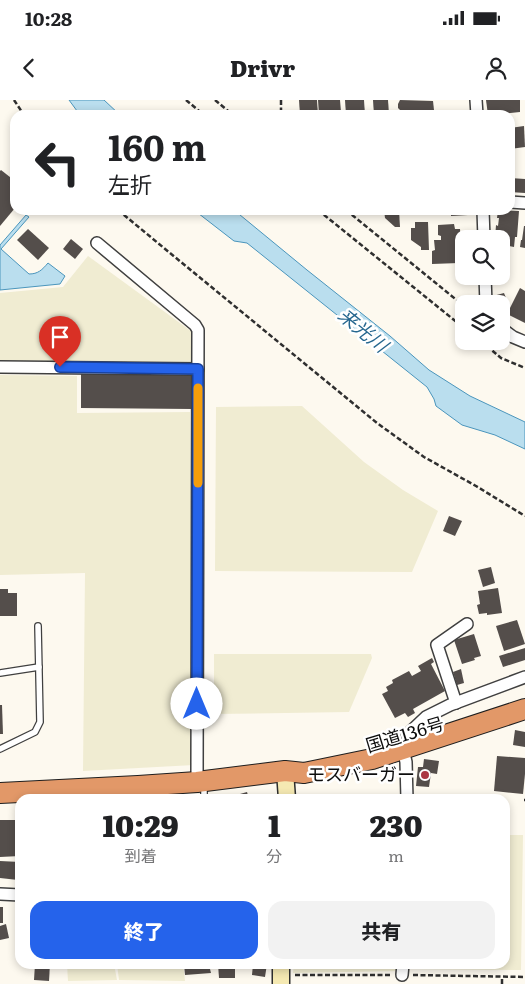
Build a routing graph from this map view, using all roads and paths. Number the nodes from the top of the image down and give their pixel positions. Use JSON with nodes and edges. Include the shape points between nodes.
{"nodes":[{"id":1,"x":186,"y":100,"type":"edge"},
{"id":2,"x":215,"y":100,"type":"edge"},
{"id":3,"x":198,"y":110,"type":"edge"},
{"id":4,"x":227,"y":110,"type":"edge"},
{"id":5,"x":124,"y":215,"type":"edge"},
{"id":6,"x":324,"y":215,"type":"edge"},
{"id":7,"x":352,"y":215,"type":"edge"},
{"id":8,"x":483,"y":215,"type":"edge"},
{"id":9,"x":484,"y":230,"type":"edge"},
{"id":10,"x":97,"y":243,"type":"dead end"},
{"id":11,"x":455,"y":299,"type":"edge"},
{"id":12,"x":455,"y":321,"type":"edge"},
{"id":13,"x":510,"y":335,"type":"edge"},
{"id":14,"x":525,"y":342,"type":"edge"},
{"id":15,"x":492,"y":350,"type":"edge"},
{"id":16,"x":0,"y":367,"type":"edge"},
{"id":17,"x":525,"y":368,"type":"edge"},
{"id":18,"x":198,"y":369,"type":"junction"},
{"id":19,"x":525,"y":516,"type":"edge"},
{"id":20,"x":467,"y":624,"type":"dead end"},
{"id":21,"x":38,"y":626,"type":"dead end"},
{"id":22,"x":39,"y":667,"type":"junction"},
{"id":23,"x":0,"y":673,"type":"edge"},
{"id":24,"x":525,"y":677,"type":"edge"},
{"id":25,"x":525,"y":697,"type":"edge"},
{"id":26,"x":456,"y":703,"type":"junction"},
{"id":27,"x":525,"y":708,"type":"edge"},
{"id":28,"x":405,"y":742,"type":"junction"},
{"id":29,"x":0,"y":749,"type":"edge"},
{"id":30,"x":285,"y":771,"type":"junction"},
{"id":31,"x":201,"y":787,"type":"edge"},
{"id":32,"x":0,"y":793,"type":"edge"},
{"id":33,"x":287,"y":794,"type":"edge"},
{"id":34,"x":407,"y":794,"type":"edge"},
{"id":35,"x":0,"y":894,"type":"edge"},
{"id":36,"x":15,"y":895,"type":"edge"},
{"id":37,"x":281,"y":969,"type":"edge"},
{"id":38,"x":502,"y":977,"type":"dead end"},
{"id":39,"x":281,"y":984,"type":"edge"},
{"id":40,"x":502,"y":984,"type":"edge"}],
"edges":[{"from":1,"to":3,"type":"path"},
{"from":2,"to":4,"type":"path"},
{"from":5,"to":19,"type":"path","via":[[378,423],[424,456]]},
{"from":6,"to":12,"type":"path"},
{"from":7,"to":11,"type":"path"},
{"from":8,"to":9,"type":"street"},
{"from":10,"to":18,"type":"street","via":[[195,324],[198,330]]},
{"from":13,"to":14,"type":"street"},
{"from":15,"to":17,"type":"path","via":[[501,358]]},
{"from":16,"to":18,"type":"street"},
{"from":18,"to":31,"type":"street"},
{"from":20,"to":26,"type":"street","via":[[436,645]]},
{"from":21,"to":22,"type":"lane"},
{"from":22,"to":23,"type":"lane"},
{"from":22,"to":29,"type":"lane","via":[[40,722],[35,732]]},
{"from":24,"to":26,"type":"street"},
{"from":25,"to":28,"type":"highway","name":"国道136号"},
{"from":26,"to":28,"type":"street","via":[[426,717]]},
{"from":27,"to":28,"type":"highway","name":"国道136号"},
{"from":28,"to":30,"type":"highway","name":"国道136号","via":[[372,759],[304,774]]},
{"from":28,"to":34,"type":"street"},
{"from":30,"to":31,"type":"highway","name":"国道136号"},
{"from":30,"to":33,"type":"street"},
{"from":31,"to":32,"type":"highway","name":"国道136号","via":[[138,786]]},
{"from":35,"to":36,"type":"street"},
{"from":37,"to":39,"type":"street"},
{"from":38,"to":40,"type":"path"}]}
